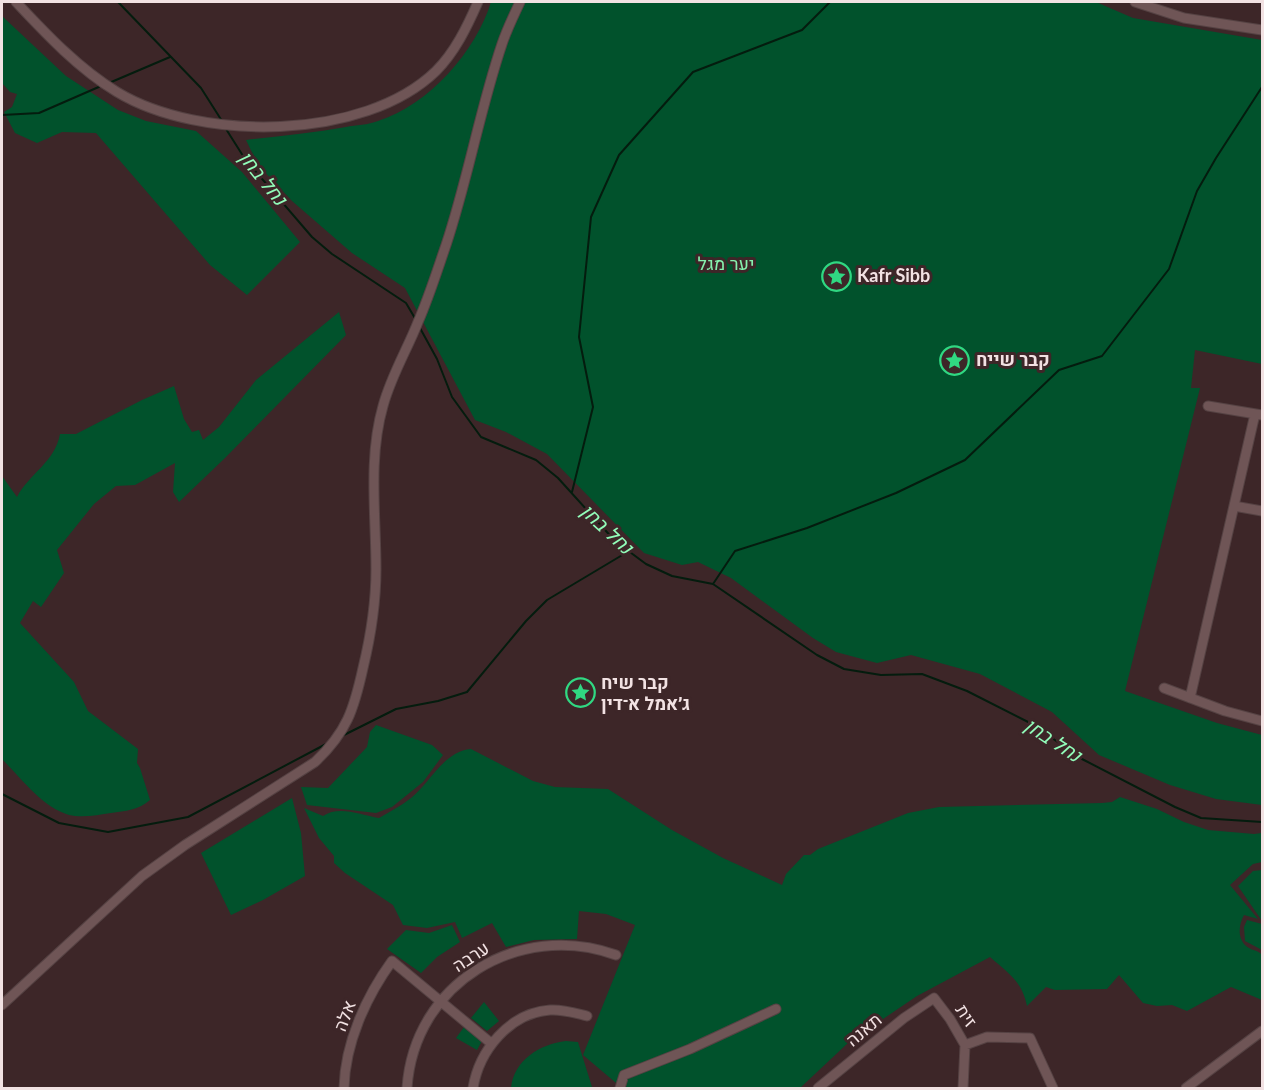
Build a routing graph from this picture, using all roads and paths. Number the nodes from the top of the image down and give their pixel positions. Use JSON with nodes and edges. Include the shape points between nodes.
{"nodes":[{"id":1,"x":16,"y":2,"type":"edge"},
{"id":2,"x":478,"y":2,"type":"edge"},
{"id":3,"x":520,"y":2,"type":"edge"},
{"id":4,"x":1135,"y":2,"type":"edge"},
{"id":5,"x":1263,"y":30,"type":"edge"},
{"id":6,"x":1208,"y":406,"type":"dead end"},
{"id":7,"x":1259,"y":414,"type":"edge"},
{"id":8,"x":1234,"y":506,"type":"junction"},
{"id":9,"x":1263,"y":512,"type":"edge"},
{"id":10,"x":1164,"y":688,"type":"dead end"},
{"id":11,"x":1190,"y":698,"type":"junction"},
{"id":12,"x":1263,"y":721,"type":"edge"},
{"id":13,"x":616,"y":955,"type":"dead end"},
{"id":14,"x":934,"y":998,"type":"joint"},
{"id":15,"x":441,"y":1002,"type":"junction"},
{"id":16,"x":2,"y":1005,"type":"edge"},
{"id":17,"x":776,"y":1009,"type":"dead end"},
{"id":18,"x":587,"y":1016,"type":"dead end"},
{"id":19,"x":1263,"y":1031,"type":"edge"},
{"id":20,"x":492,"y":1044,"type":"junction"},
{"id":21,"x":965,"y":1046,"type":"junction"},
{"id":22,"x":344,"y":1089,"type":"edge"},
{"id":23,"x":407,"y":1089,"type":"edge"},
{"id":24,"x":473,"y":1089,"type":"edge"},
{"id":25,"x":620,"y":1089,"type":"edge"},
{"id":26,"x":818,"y":1089,"type":"edge"},
{"id":27,"x":963,"y":1089,"type":"edge"},
{"id":28,"x":1053,"y":1089,"type":"edge"},
{"id":29,"x":1186,"y":1089,"type":"edge"}],
"edges":[{"from":1,"to":2,"type":"street","via":[[74,59],[118,93],[177,115],[265,128],[347,116],[375,108],[412,89],[451,54]]},
{"from":3,"to":16,"type":"street","via":[[503,43],[446,244],[383,405],[374,465],[374,607],[350,716],[339,737],[315,762],[142,876]]},
{"from":4,"to":5,"type":"street","via":[[1184,18]]},
{"from":6,"to":7,"type":"street"},
{"from":7,"to":8,"type":"street"},
{"from":8,"to":9,"type":"street"},
{"from":8,"to":11,"type":"street"},
{"from":10,"to":11,"type":"street"},
{"from":11,"to":12,"type":"street"},
{"from":13,"to":15,"type":"street","name":"ערבה","via":[[572,944],[527,948],[479,968]]},
{"from":14,"to":21,"type":"street","name":"זית"},
{"from":14,"to":26,"type":"street","name":"תאנה"},
{"from":15,"to":20,"type":"street"},
{"from":15,"to":22,"type":"street","name":"אלה","via":[[392,961],[357,1028]]},
{"from":15,"to":23,"type":"street","name":"ערבה","via":[[415,1049]]},
{"from":17,"to":25,"type":"street","via":[[624,1075]]},
{"from":18,"to":20,"type":"street","via":[[561,1010],[539,1012],[518,1021]]},
{"from":19,"to":29,"type":"street"},
{"from":20,"to":24,"type":"street","via":[[478,1065]]},
{"from":21,"to":27,"type":"street","name":"זית"},
{"from":21,"to":28,"type":"street","via":[[987,1037],[1030,1038]]}]}
